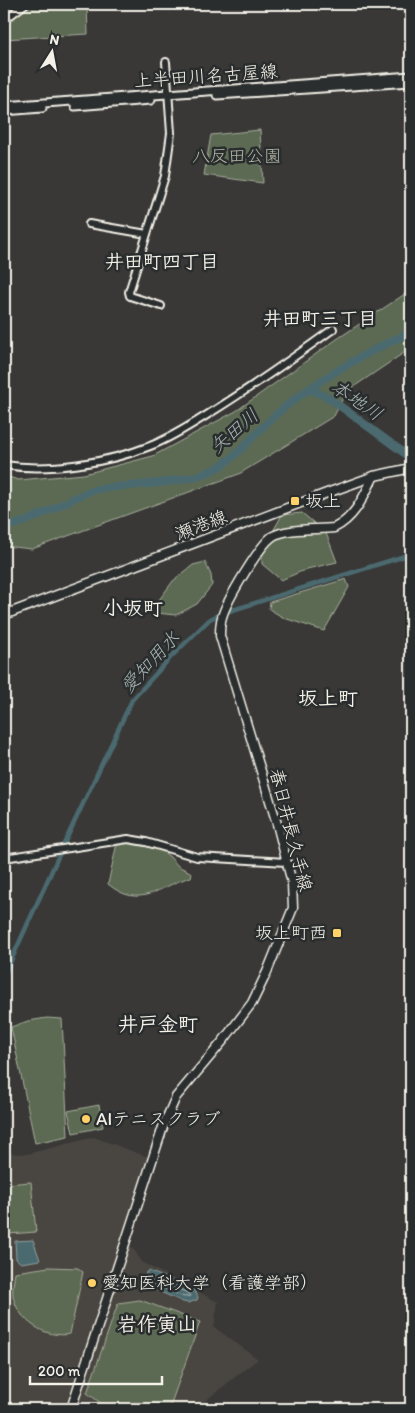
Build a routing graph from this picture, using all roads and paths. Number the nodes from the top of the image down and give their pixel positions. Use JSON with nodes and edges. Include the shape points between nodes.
{"nodes":[{"id":1,"x":25,"y":4,"type":"edge"},
{"id":2,"x":4,"y":20,"type":"edge"},
{"id":3,"x":166,"y":62,"type":"dead end"},
{"id":4,"x":411,"y":76,"type":"edge"},
{"id":5,"x":411,"y":82,"type":"edge"},
{"id":6,"x":169,"y":96,"type":"junction"},
{"id":7,"x":4,"y":106,"type":"edge"},
{"id":8,"x":4,"y":111,"type":"edge"},
{"id":9,"x":89,"y":224,"type":"dead end"},
{"id":10,"x":147,"y":234,"type":"junction"},
{"id":11,"x":160,"y":306,"type":"dead end"},
{"id":12,"x":333,"y":329,"type":"dead end"},
{"id":13,"x":4,"y":465,"type":"edge"},
{"id":14,"x":411,"y":468,"type":"edge"},
{"id":15,"x":374,"y":476,"type":"junction"},
{"id":16,"x":4,"y":615,"type":"edge"},
{"id":17,"x":4,"y":858,"type":"edge"},
{"id":18,"x":286,"y":862,"type":"junction"},
{"id":19,"x":71,"y":1409,"type":"edge"}],
"edges":[{"from":1,"to":2,"type":"street"},
{"from":3,"to":6,"type":"street"},
{"from":4,"to":6,"type":"main road","name":"上半田川名古屋線"},
{"from":5,"to":6,"type":"main road","name":"上半田川名古屋線"},
{"from":6,"to":7,"type":"main road","name":"上半田川名古屋線"},
{"from":6,"to":8,"type":"main road","name":"上半田川名古屋線"},
{"from":6,"to":10,"type":"street","via":[[171,134],[165,176]]},
{"from":9,"to":10,"type":"street"},
{"from":10,"to":11,"type":"street","via":[[129,294]]},
{"from":12,"to":13,"type":"street","via":[[231,400],[150,446],[75,464],[41,468]]},
{"from":14,"to":15,"type":"main road","name":"瀬港線"},
{"from":15,"to":16,"type":"main road","name":"瀬港線"},
{"from":15,"to":18,"type":"main road","name":"春日井長久手線","via":[[354,511],[334,528],[272,537],[252,560],[225,606],[221,619],[220,636]]},
{"from":17,"to":18,"type":"street","via":[[128,839],[197,857]]},
{"from":18,"to":19,"type":"main road","name":"春日井長久手線","via":[[294,894],[292,913],[252,1003],[176,1097],[164,1124]]}]}
